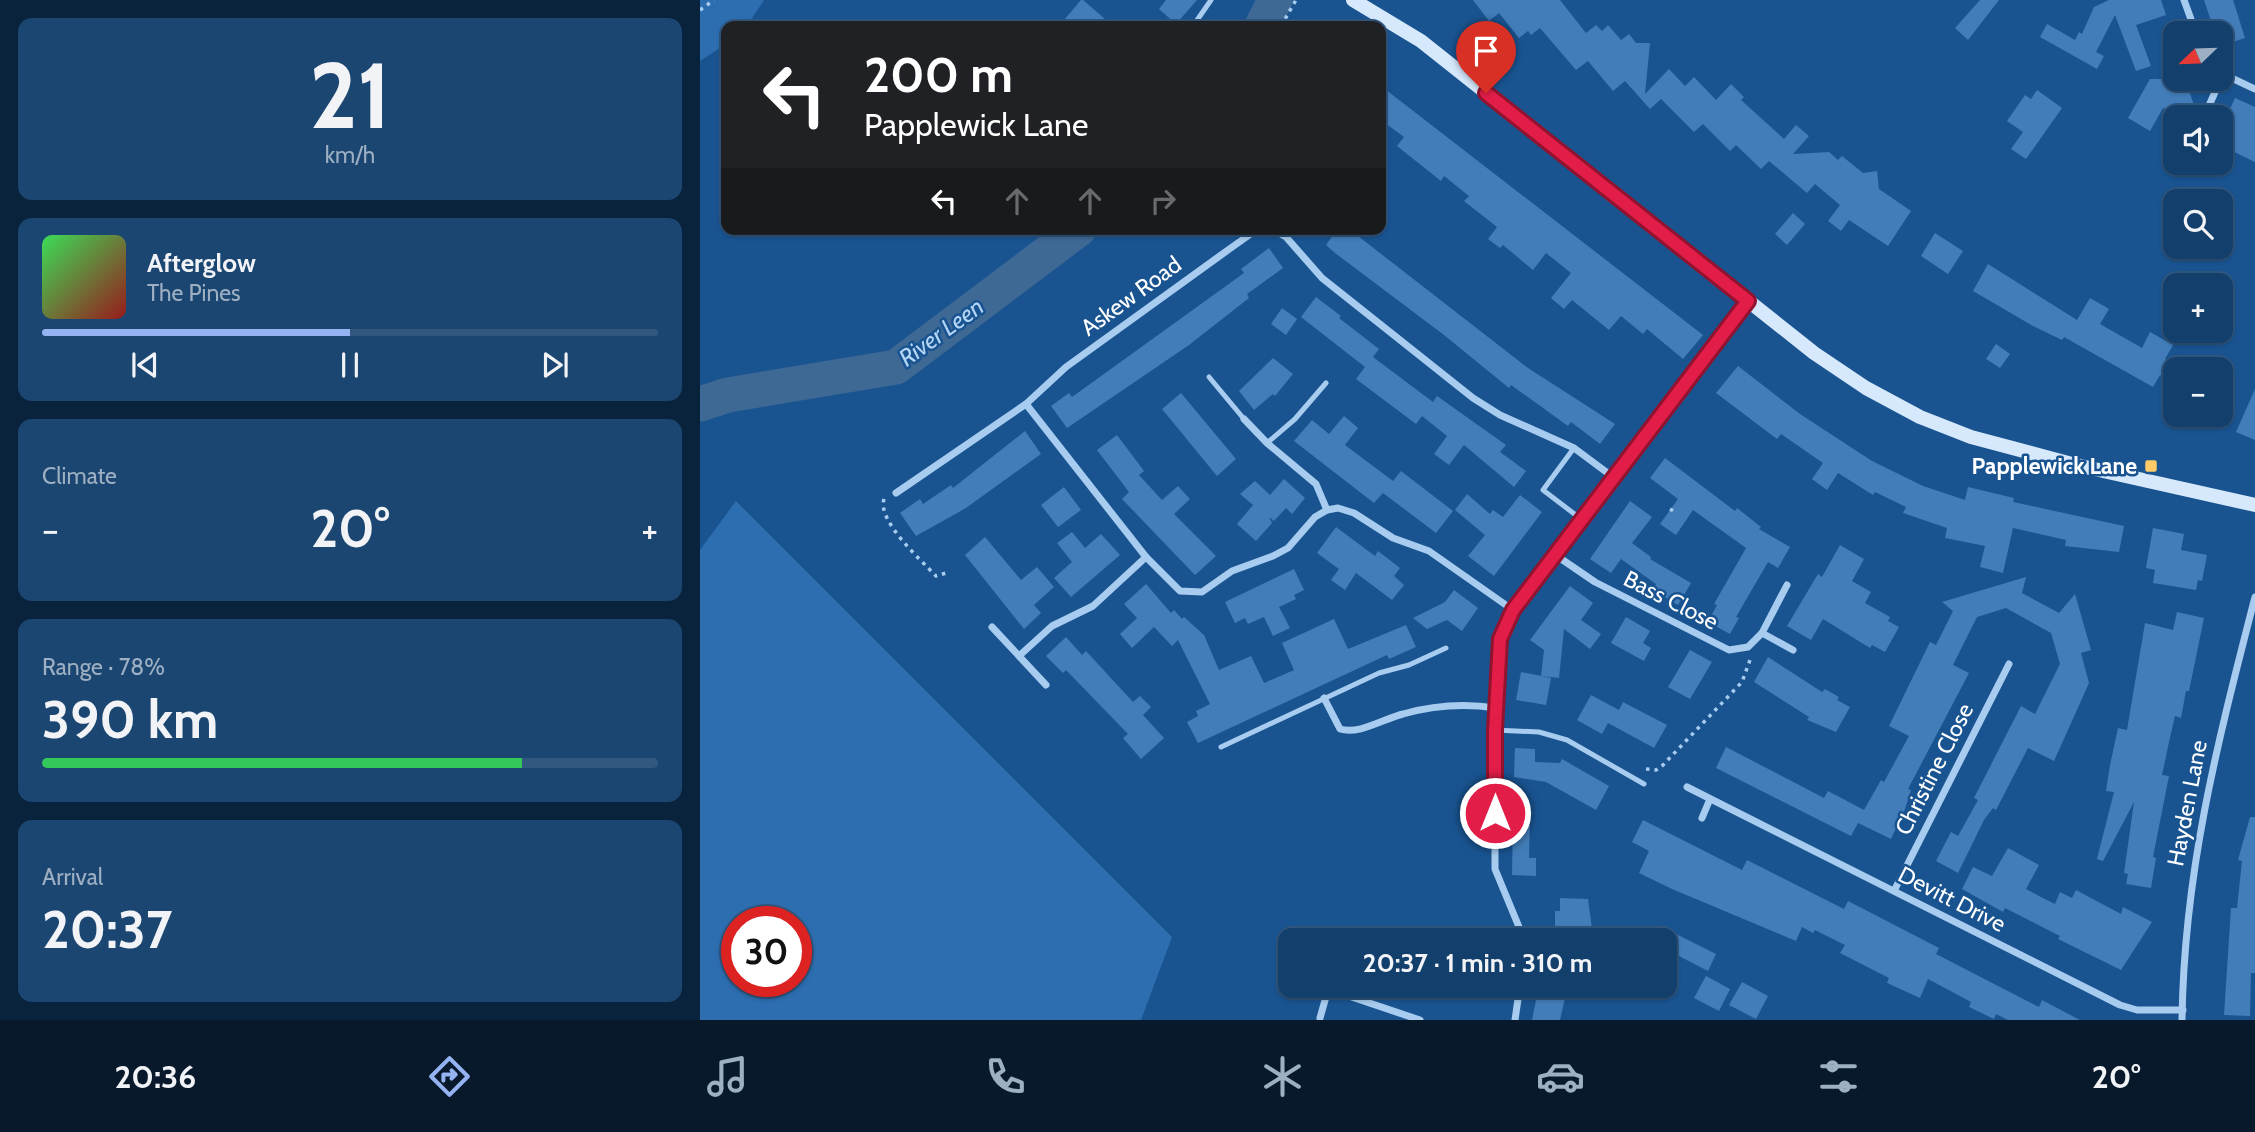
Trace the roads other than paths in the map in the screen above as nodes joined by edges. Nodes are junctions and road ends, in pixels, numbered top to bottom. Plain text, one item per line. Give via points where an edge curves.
1 (1211, 0) edge
2 (1353, 0) edge
3 (2184, 0) edge
4 (1196, 21) edge
5 (2192, 21) edge
6 (2233, 79) edge
7 (2255, 89) edge
8 (1249, 235) edge
9 (1282, 235) edge
10 (1748, 301) junction
11 (1209, 377) dead end
12 (1326, 383) dead end
13 (1026, 404) junction
14 (1244, 419) joint
15 (1267, 443) junction
16 (1574, 448) junction
17 (1613, 477) junction
18 (896, 494) road end
19 (2255, 505) edge
20 (1327, 510) junction
21 (1581, 519) junction
22 (1554, 554) junction
23 (1146, 557) junction
24 (1787, 585) dead end
25 (2255, 597) edge
26 (1513, 610) junction
27 (992, 627) dead end
28 (1762, 633) junction
29 (1446, 648) dead end
30 (1793, 650) dead end
31 (1019, 656) junction
32 (2009, 664) dead end
33 (1046, 685) dead end
34 (1324, 698) junction
35 (1496, 708) junction
36 (1495, 730) junction
37 (1221, 747) dead end
38 (1644, 784) dead end
39 (1687, 787) dead end
40 (1710, 799) junction
41 (1702, 818) dead end
42 (1894, 891) junction
43 (1519, 928) edge
44 (1326, 998) edge
45 (1359, 998) edge
46 (1518, 998) edge
47 (2183, 1010) junction
48 (1320, 1018) dead end
49 (1420, 1020) edge
50 (1515, 1020) edge
51 (2182, 1020) edge

1 - 4 lane
2 - 10 street via 1421,41
3 - 5 street
6 - 7 street
8 - 13 street, Askew Road via 1066,367
9 - 16 street via 1322,278 1473,398
10 - 17 street
10 - 19 street via 1866,388 1920,417 1971,437 2072,464
11 - 14 lane
12 - 15 lane
13 - 18 street, Askew Road
13 - 23 street
14 - 15 street
15 - 20 street via 1316,484
16 - 17 street
16 - 21 lane via 1543,489
17 - 21 street
20 - 23 street via 1288,548 1232,571 1202,592 1180,591
20 - 26 street via 1354,513 1393,538 1429,551
21 - 22 street
22 - 26 street
22 - 28 street, Bass Close via 1595,582 1729,650 1748,648
23 - 31 street via 1093,606 1052,626
24 - 28 street
25 - 47 street, Hayden Lane via 2201,818 2192,872
26 - 35 street via 1500,639
27 - 31 street
28 - 30 street
29 - 34 lane
31 - 33 street
32 - 42 street, Christine Close
34 - 35 street via 1340,729 1349,732 1441,706
34 - 37 lane
35 - 36 street
36 - 38 lane via 1539,732 1567,740
36 - 43 street via 1495,869
39 - 40 street, Devitt Drive
40 - 41 street
40 - 42 street, Devitt Drive
42 - 47 street, Devitt Drive via 2120,1005 2137,1010
44 - 48 street
45 - 49 street
46 - 50 street
47 - 51 street, Hayden Lane

